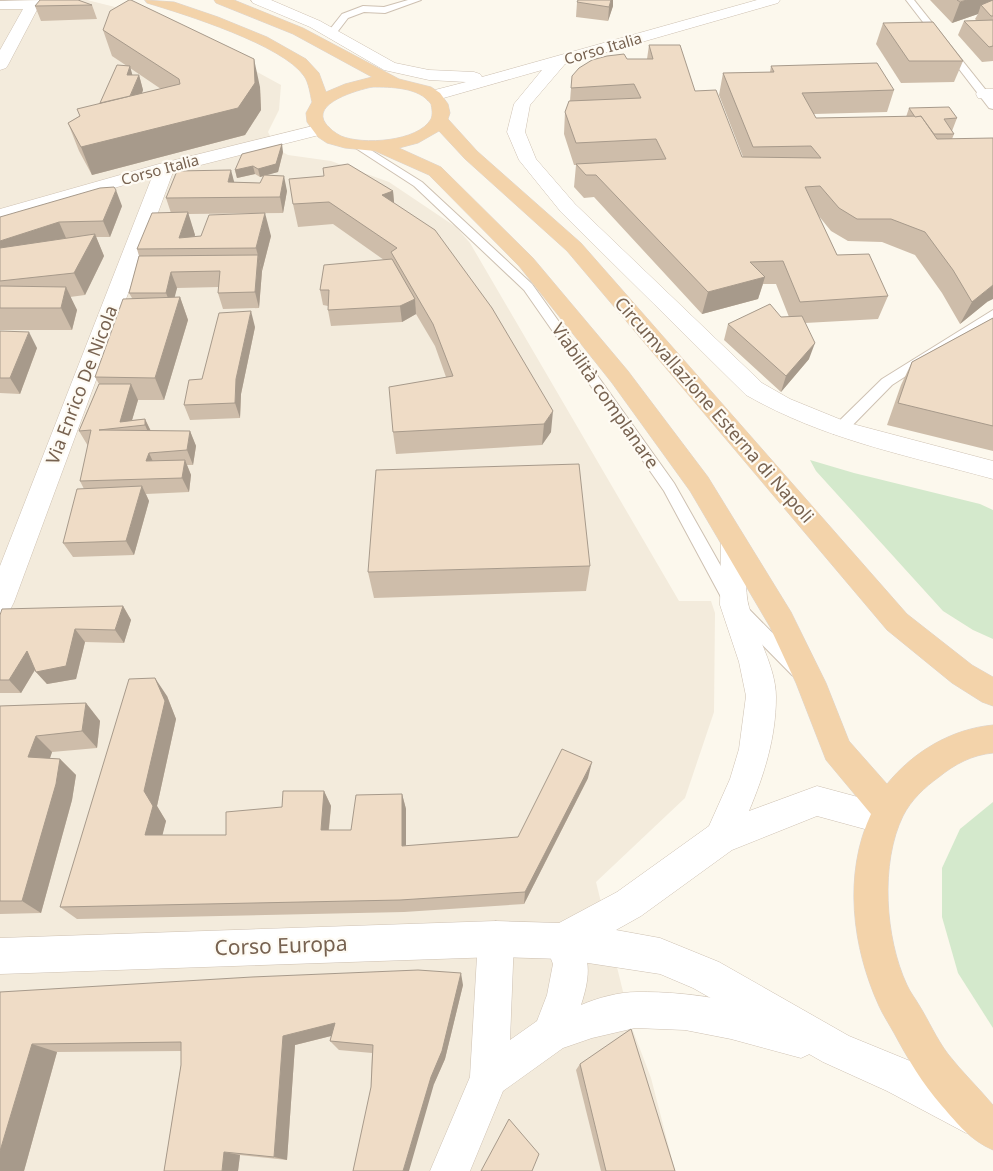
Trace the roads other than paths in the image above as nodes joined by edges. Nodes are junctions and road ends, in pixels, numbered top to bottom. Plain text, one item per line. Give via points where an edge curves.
1 (152, 0) edge
2 (221, 0) edge
3 (258, 0) edge
4 (417, 0) edge
5 (773, 0) edge
6 (910, 0) edge
7 (35, 2) edge
8 (353, 2) dead end
9 (0, 5) edge
10 (363, 9) junction
11 (332, 33) junction
12 (558, 62) junction
13 (0, 65) edge
14 (498, 78) junction
15 (393, 82) junction
16 (433, 96) junction
17 (990, 98) edge
18 (321, 102) junction
19 (439, 120) junction
20 (320, 129) junction
21 (368, 146) junction
22 (164, 168) junction
23 (0, 215) edge
24 (993, 314) edge
25 (839, 430) junction
26 (993, 470) edge
27 (734, 542) junction
28 (0, 602) edge
29 (734, 605) junction
30 (811, 683) junction
31 (993, 693) edge
32 (993, 738) edge
33 (886, 813) junction
34 (721, 838) junction
35 (496, 939) junction
36 (562, 941) junction
37 (0, 956) edge
38 (551, 1034) junction
39 (836, 1049) junction
40 (489, 1078) junction
41 (988, 1126) edge
42 (450, 1171) edge

1 - 18 highway via 199,14 255,37 298,60 312,74
2 - 15 highway via 298,31
3 - 11 street
4 - 10 lane via 385,10
5 - 12 street, Corso Italia
6 - 17 lane
7 - 9 street
7 - 13 street
8 - 10 lane
10 - 11 lane via 345,16
11 - 14 street via 390,67 429,75
12 - 14 street, Corso Italia
12 - 25 street via 522,104 516,132 528,160 575,214 754,389 782,406
14 - 16 street, Corso Italia
15 - 16 highway via 412,86
15 - 18 highway via 351,86 334,92
16 - 19 highway via 442,110
18 - 20 highway via 315,113
19 - 21 highway via 431,130 417,138
19 - 31 highway, Circumvallazione Esterna di Napoli via 472,155 574,248 897,622 962,674
20 - 21 highway via 339,141
20 - 22 street, Corso Italia
21 - 27 highway via 435,171 526,262 620,377 700,484
21 - 29 lane, Viabilità complanare via 418,184 528,287 669,487
22 - 23 street, Corso Italia
22 - 28 street, Via Enrico De Nicola
24 - 25 lane via 887,382
25 - 26 street
27 - 29 street
27 - 30 highway via 781,620
29 - 30 lane, Viabilità complanare
29 - 34 street via 754,662 761,696 755,749
30 - 33 highway via 837,750
32 - 33 highway via 954,749 928,764 906,784
33 - 34 street via 817,800
33 - 41 highway via 870,868 872,927 892,992 929,1059
34 - 36 street via 629,904
35 - 36 street, Corso Europa
35 - 37 street, Corso Europa
35 - 40 street
36 - 38 street via 571,965
36 - 39 street, Corso Europa via 660,956 706,975
38 - 39 street via 592,1019 636,1010 686,1012 732,1020
38 - 40 street
39 - 41 street via 901,1077
40 - 42 street

